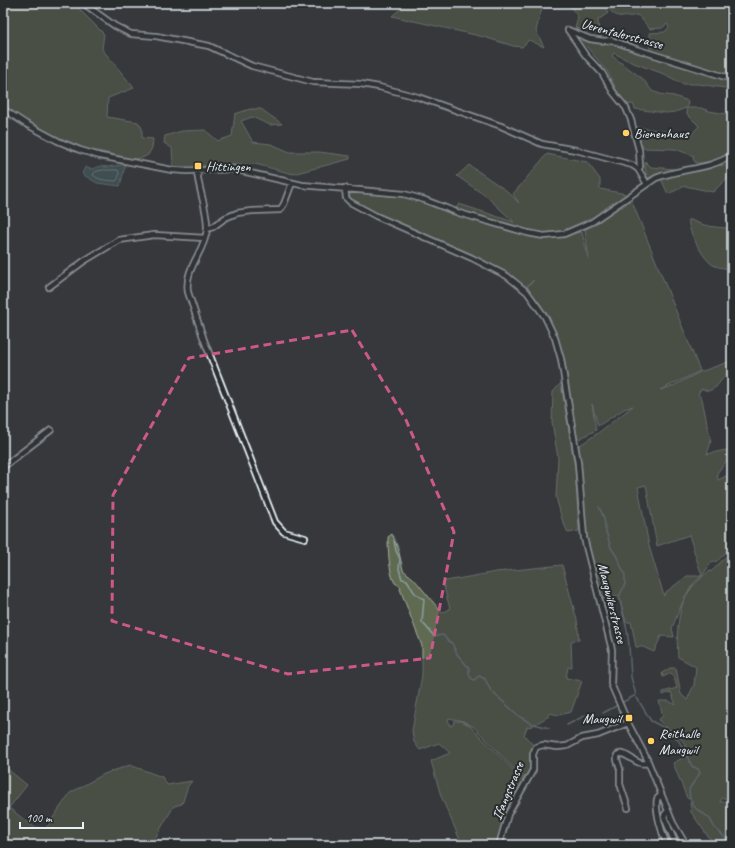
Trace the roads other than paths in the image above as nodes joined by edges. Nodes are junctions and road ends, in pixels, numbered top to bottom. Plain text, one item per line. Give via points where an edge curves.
1 (83, 3) edge
2 (732, 79) edge
3 (3, 110) edge
4 (732, 155) edge
5 (638, 169) junction
6 (197, 170) junction
7 (292, 183) junction
8 (647, 184) junction
9 (345, 188) junction
10 (207, 229) junction
11 (205, 238) junction
12 (49, 287) dead end
13 (51, 430) dead end
14 (3, 467) edge
15 (304, 538) dead end
16 (628, 723) junction
17 (648, 764) junction
18 (661, 795) junction
19 (628, 808) dead end
20 (667, 812) junction
21 (499, 845) edge
22 (667, 845) edge
23 (676, 845) edge
24 (686, 845) edge

1 - 5 street via 131,34 209,46 252,66 313,82 361,84 418,97 501,126 542,144 576,150 629,164
2 - 5 street, Uerentalerstrasse via 612,40 590,39 568,30 628,111 640,154
3 - 6 street via 58,141 87,153 167,169
4 - 8 street via 716,164 668,174
5 - 8 street
6 - 7 street via 232,169
6 - 10 street
7 - 9 street
7 - 10 street via 280,210 237,213
8 - 9 street via 599,219 564,234 552,236 528,233 459,213 411,195
9 - 16 street, Maugwilerstrasse via 346,198 350,202 493,268 512,280 527,292 545,317 558,348 564,378 580,481 584,538 612,646 612,684
10 - 11 street
11 - 12 street via 154,235 119,240 84,261
11 - 15 street via 188,274 188,292 204,340 275,522 284,532
13 - 14 street
16 - 17 street, Maugwilerstrasse
16 - 21 street, Ifangstrasse via 598,735 582,738 567,746 540,745 534,749 533,770 508,814
17 - 18 street, Maugwilerstrasse
17 - 19 street via 639,764 623,753 617,755 620,784
18 - 20 street, Maugwilerstrasse
18 - 22 street via 657,799 657,810
20 - 23 street via 664,817
20 - 24 street, Maugwilerstrasse

